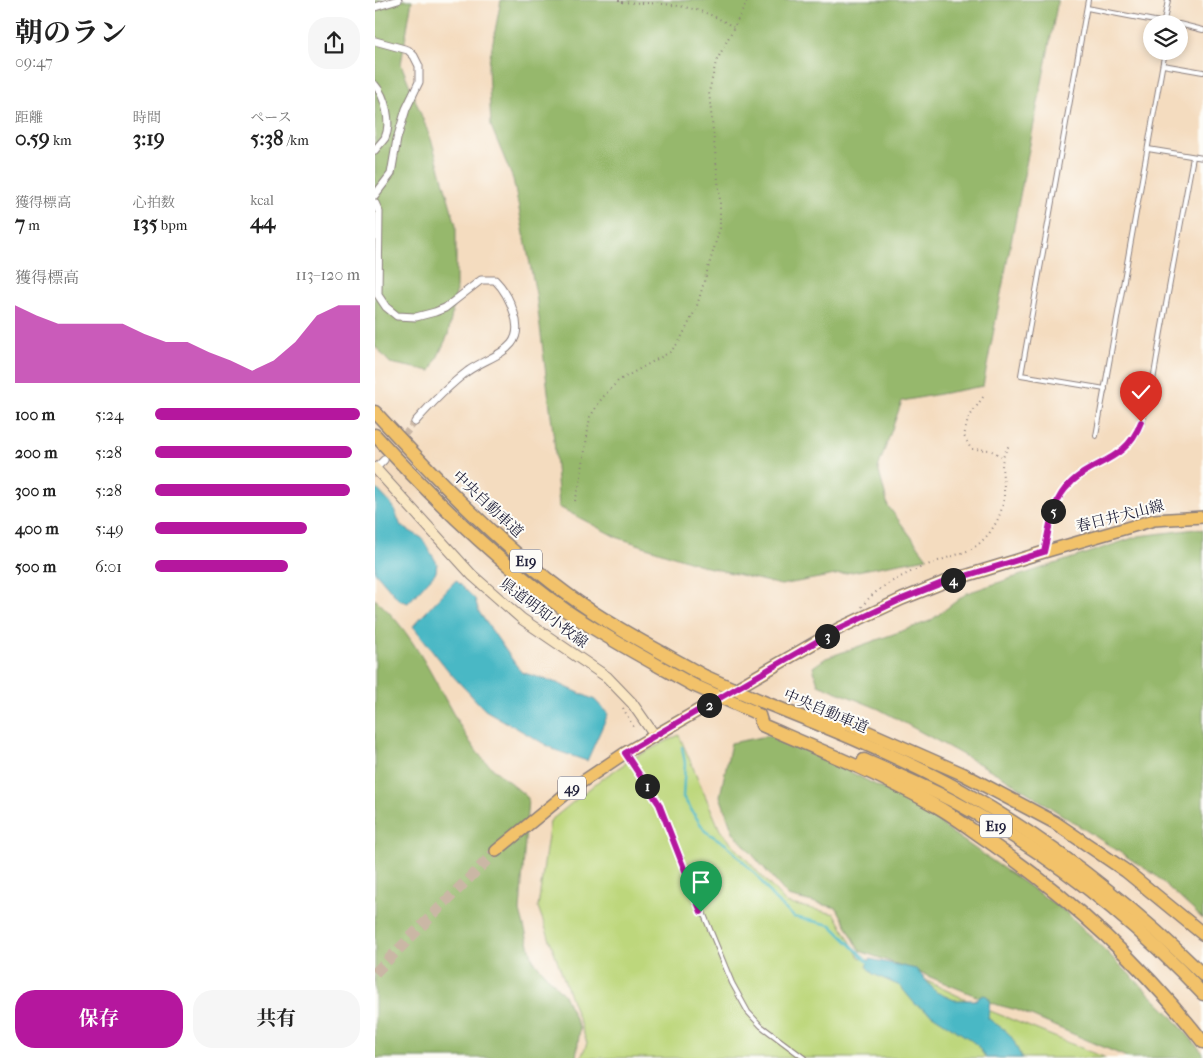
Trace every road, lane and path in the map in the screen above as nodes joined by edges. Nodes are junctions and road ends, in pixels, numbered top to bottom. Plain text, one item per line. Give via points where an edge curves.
1 (398, 0) edge
2 (619, 0) edge
3 (748, 0) edge
4 (1088, 0) edge
5 (1168, 0) edge
6 (375, 7) edge
7 (1087, 8) junction
8 (1165, 15) edge
9 (1143, 17) edge
10 (733, 26) junction
11 (1188, 26) edge
12 (1203, 30) edge
13 (375, 41) edge
14 (1164, 60) edge
15 (1163, 65) junction
16 (1203, 72) edge
17 (375, 85) edge
18 (375, 150) edge
19 (1148, 150) junction
20 (1193, 157) junction
21 (1203, 158) edge
22 (375, 195) edge
23 (375, 203) edge
24 (1105, 389) junction
25 (983, 397) dead end
26 (375, 412) edge
27 (415, 422) tunnel mouth
28 (375, 435) edge
29 (1096, 436) dead end
30 (1010, 444) dead end
31 (1001, 456) junction
32 (383, 460) tunnel mouth
33 (375, 468) edge
34 (575, 500) dead end
35 (1203, 516) edge
36 (1044, 552) junction
37 (866, 616) junction
38 (788, 712) junction
39 (756, 714) junction
40 (655, 736) junction
41 (625, 753) junction
42 (496, 851) tunnel mouth
43 (1203, 934) edge
44 (1203, 975) edge
45 (1203, 994) edge
46 (1203, 1042) edge
47 (804, 1058) edge

1 - 6 street
2 - 10 path via 681,6 714,14
3 - 10 path
4 - 7 lane
5 - 8 lane
7 - 9 lane
7 - 24 lane via 1021,375
10 - 34 path via 716,62 709,92 720,228 696,309 679,342 670,352 618,381 594,408
11 - 12 lane
13 - 22 street via 408,50 419,66 419,82 406,109 391,174
14 - 15 lane
15 - 16 lane
15 - 19 lane
17 - 18 street via 382,95 387,115 386,136
19 - 20 lane
19 - 24 lane
20 - 21 lane
20 - 36 lane via 1154,373 1137,432 1110,460 1076,477 1063,491 1054,510
23 - 27 street via 379,212 378,295 386,307 397,316 416,317 445,308 481,280 495,280 503,288 518,323 516,339 509,348 468,371
24 - 29 lane
25 - 31 path via 968,419 964,436 971,449 990,450
26 - 38 highway, 中央自動車道 / E19, bridge via 488,528 548,579 625,632 704,676
28 - 39 highway, 中央自動車道 / E19, bridge via 439,502 523,578 566,610 693,685
30 - 31 path
31 - 37 path via 1004,496 998,522 981,543 923,566 866,599 862,607
32 - 33 street
33 - 40 main road, 県道明知小牧線 via 472,575 522,619 607,677 632,703
35 - 36 main road, 春日井犬山線 / 49 via 1154,520
36 - 37 main road, 春日井犬山線 / 49 via 942,583
37 - 40 main road, 春日井犬山線 / 49
38 - 43 highway via 847,723 963,774 1054,822 1126,871
38 - 44 highway, 中央自動車道 / E19 via 921,771 1004,816 1097,880 1159,932
39 - 45 highway, 中央自動車道 / E19 via 950,799 1008,833 1093,893
39 - 46 highway via 762,725 865,769 936,806 1052,888 1120,948
40 - 41 main road, 春日井犬山線 / 49
41 - 42 main road, 春日井犬山線 / 49 via 573,788
41 - 47 lane via 659,804 732,983 748,1012 761,1026

